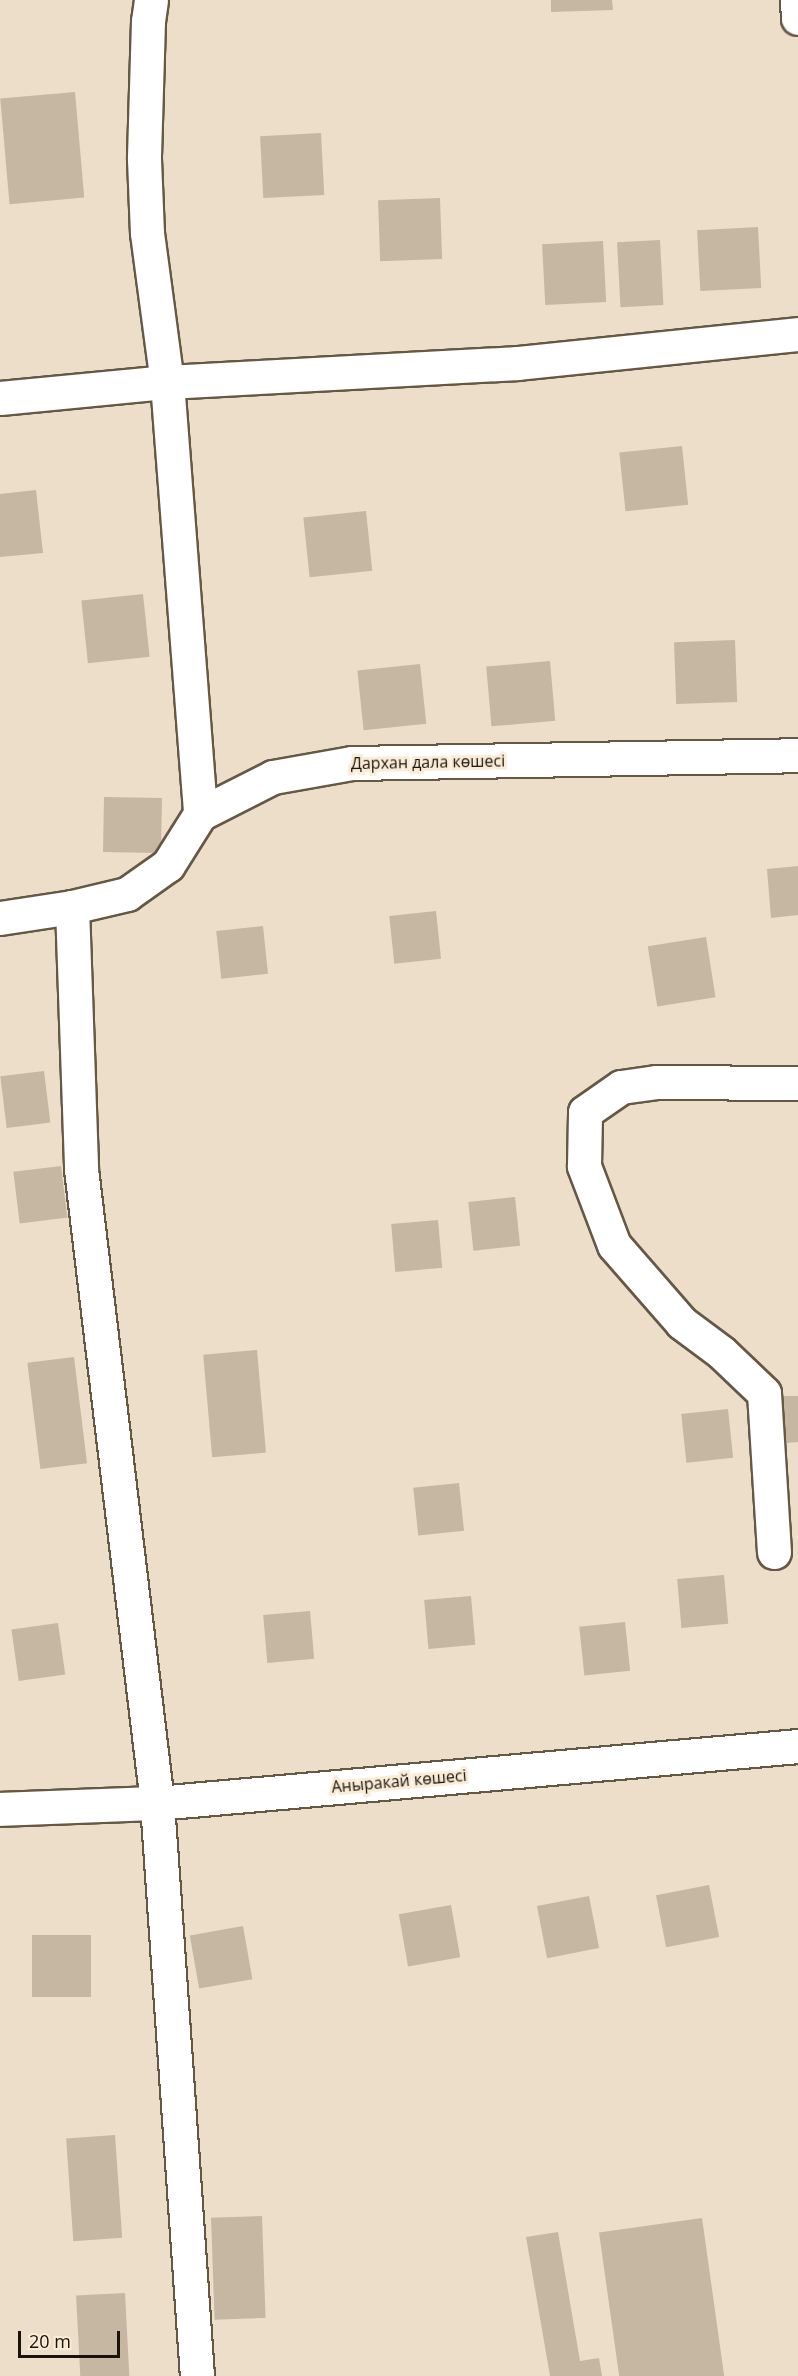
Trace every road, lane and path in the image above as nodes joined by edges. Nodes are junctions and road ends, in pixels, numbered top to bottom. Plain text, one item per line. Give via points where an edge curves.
1 (151, 0) edge
2 (797, 0) edge
3 (798, 18) edge
4 (798, 334) edge
5 (166, 382) junction
6 (0, 398) edge
7 (798, 755) edge
8 (200, 814) junction
9 (72, 908) junction
10 (0, 918) edge
11 (798, 1083) edge
12 (774, 1552) dead end
13 (798, 1746) edge
14 (157, 1803) junction
15 (0, 1809) edge
16 (197, 2376) edge

1 - 5 street via 144,159 147,233
2 - 3 street
4 - 5 street via 518,363
5 - 6 street
5 - 8 street
7 - 8 street, Дархан дала көшесі via 352,763 273,777
8 - 9 street via 168,865 127,894
9 - 10 street
9 - 14 street via 81,1169
11 - 12 street via 656,1082 621,1087 585,1112 584,1166 614,1245 682,1323 721,1352 764,1393
13 - 14 street, Аныракай көшесі
14 - 15 street, Аныракай көшесі
14 - 16 street

